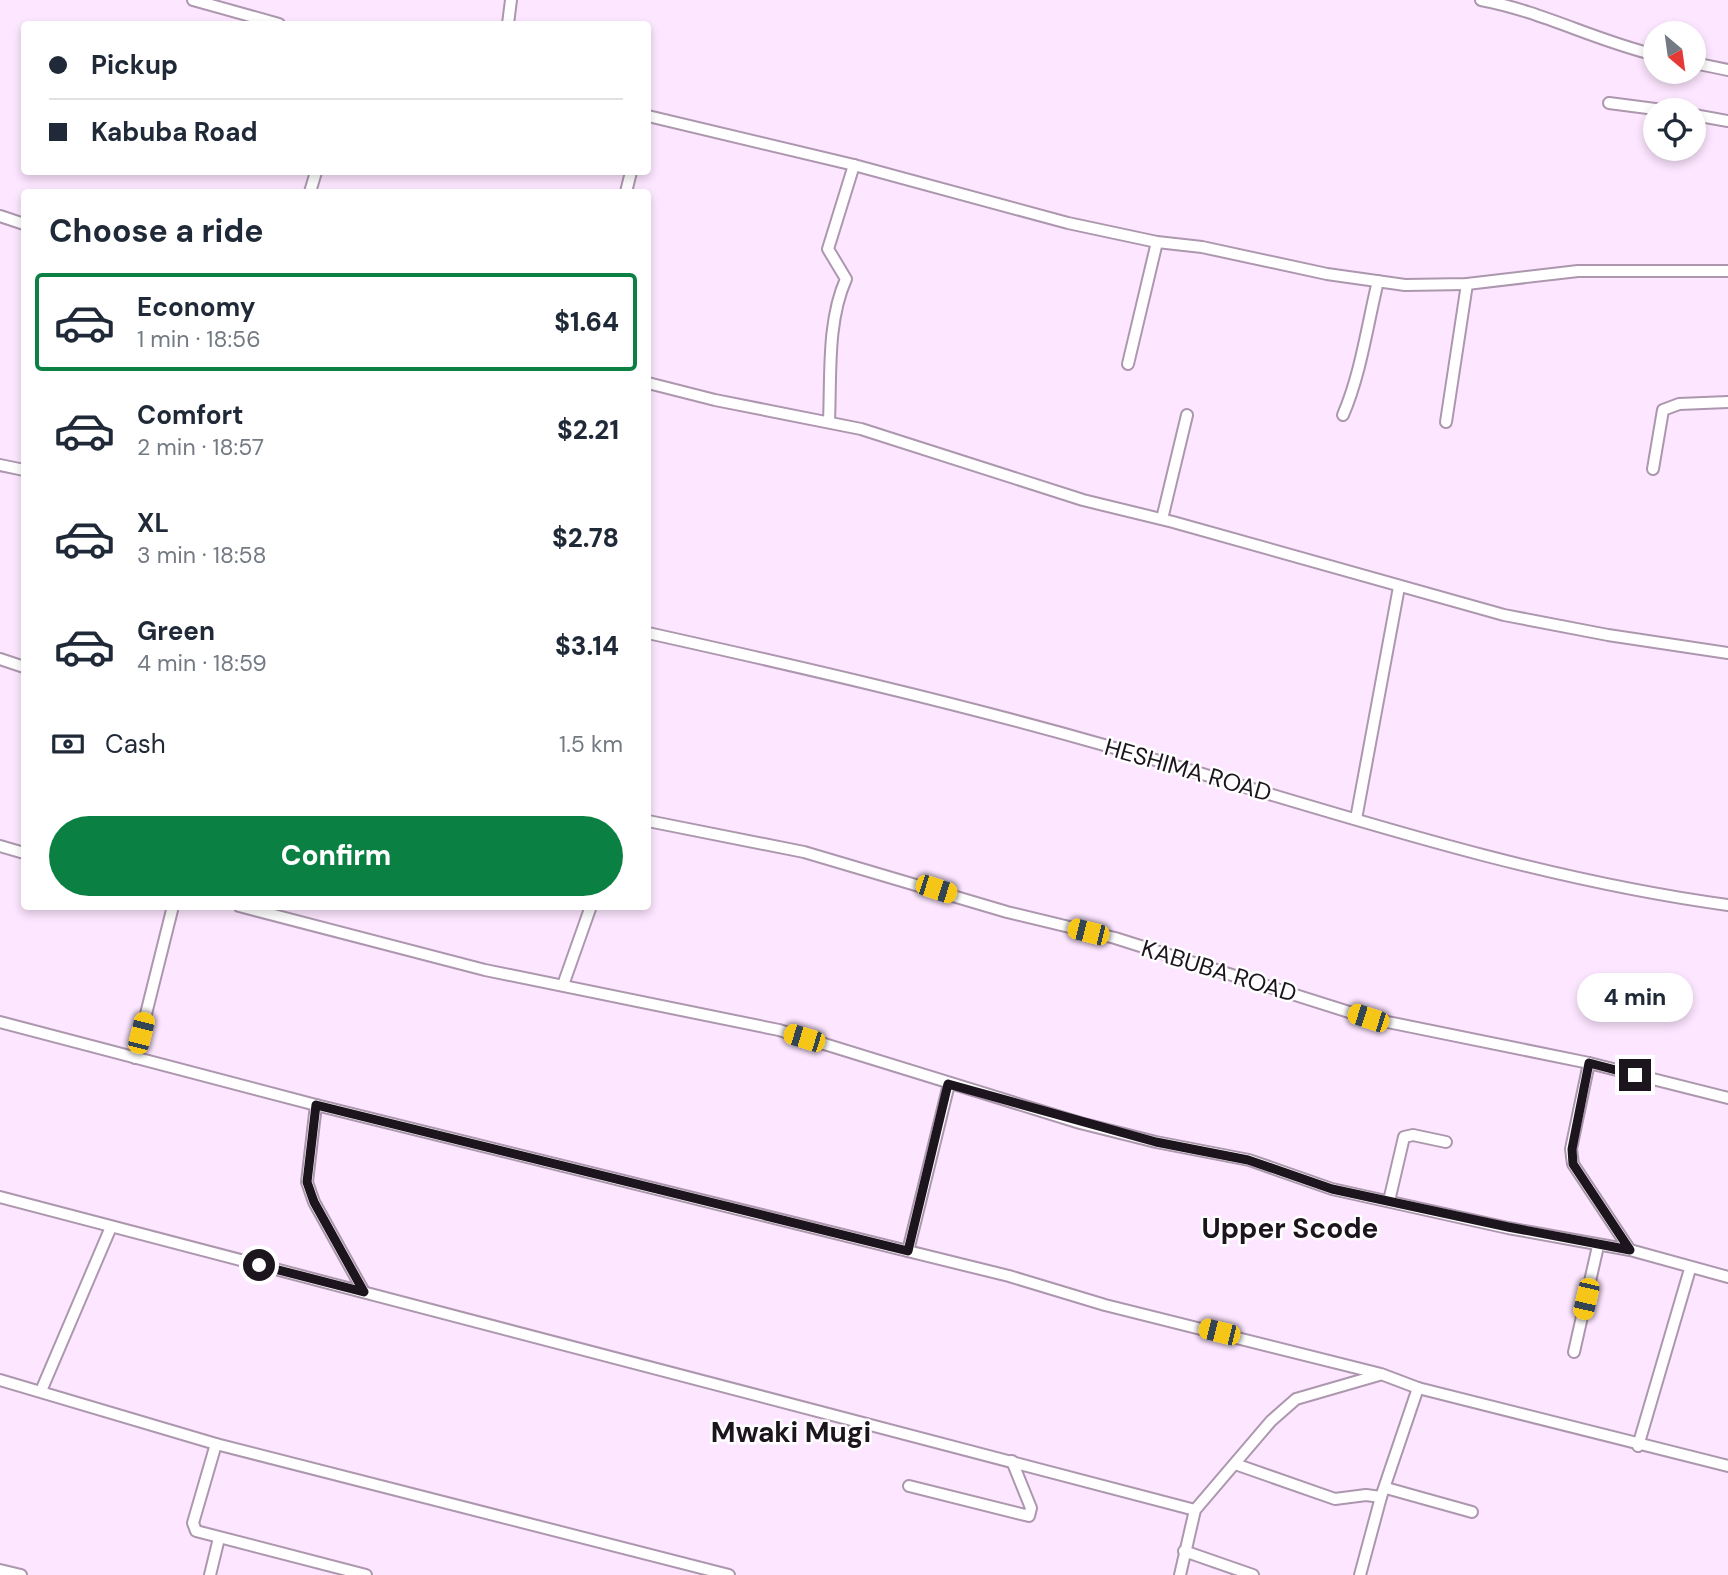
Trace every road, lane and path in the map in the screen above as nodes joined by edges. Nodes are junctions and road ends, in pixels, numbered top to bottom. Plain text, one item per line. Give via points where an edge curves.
1 (193, 0) edge
2 (511, 0) edge
3 (1481, 0) edge
4 (268, 21) edge
5 (508, 21) edge
6 (1643, 52) edge
7 (1706, 65) edge
8 (1728, 70) edge
9 (1609, 103) dead end
10 (1643, 107) edge
11 (651, 117) edge
12 (1706, 117) edge
13 (1728, 121) edge
14 (854, 165) junction
15 (0, 216) edge
16 (21, 223) edge
17 (1157, 242) junction
18 (1728, 271) edge
19 (1378, 281) junction
20 (1466, 284) junction
21 (1128, 364) dead end
22 (651, 384) edge
23 (1728, 402) edge
24 (1187, 415) dead end
25 (1343, 415) dead end
26 (829, 421) junction
27 (1446, 422) dead end
28 (0, 465) edge
29 (21, 469) edge
30 (1653, 469) dead end
31 (1161, 519) junction
32 (1399, 587) junction
33 (651, 634) edge
34 (1728, 653) edge
35 (0, 660) edge
36 (21, 666) edge
37 (1356, 819) junction
38 (651, 822) edge
39 (0, 846) edge
40 (21, 852) edge
41 (1728, 905) edge
42 (172, 910) edge
43 (254, 910) edge
44 (590, 910) edge
45 (563, 985) junction
46 (0, 1022) edge
47 (135, 1058) junction
48 (1589, 1063) junction
49 (948, 1084) junction
50 (1728, 1098) edge
51 (316, 1105) junction
52 (1446, 1142) dead end
53 (0, 1197) edge
54 (1388, 1201) junction
55 (111, 1227) junction
56 (1598, 1245) junction
57 (1630, 1250) junction
58 (908, 1251) junction
59 (1690, 1269) junction
60 (1728, 1277) edge
61 (364, 1292) junction
62 (1574, 1352) dead end
63 (1381, 1374) junction
64 (0, 1380) edge
65 (1418, 1388) junction
66 (41, 1391) junction
67 (216, 1444) junction
68 (1638, 1446) junction
69 (1012, 1461) junction
70 (1235, 1464) junction
71 (1728, 1466) edge
72 (909, 1486) dead end
73 (1383, 1493) junction
74 (1195, 1510) junction
75 (1472, 1512) dead end
76 (219, 1538) junction
77 (1184, 1552) junction
78 (0, 1570) edge
79 (21, 1575) edge
80 (209, 1575) edge
81 (366, 1575) edge
82 (729, 1575) edge
83 (1180, 1575) edge
84 (1253, 1575) edge
85 (1360, 1575) edge

1 - 4 street
2 - 5 street
3 - 6 street via 1515,6
7 - 8 street
9 - 10 street
11 - 14 street
12 - 13 street
14 - 17 street via 1068,223
14 - 26 street via 828,249 846,279 836,316
15 - 16 street
17 - 19 street
17 - 21 street
18 - 20 street via 1578,271
19 - 20 street
19 - 25 street via 1357,382
20 - 27 street
22 - 26 street
23 - 30 street via 1679,404 1663,410
24 - 31 street
26 - 31 street via 1083,500
28 - 29 street
31 - 32 street
32 - 34 street via 1517,617
32 - 37 street
33 - 37 street, HESHIMA ROAD via 888,687
35 - 36 street
37 - 41 street, HESHIMA ROAD via 1587,880
38 - 48 street, KABUBA ROAD via 804,852 1007,912 1115,938 1368,1018
39 - 40 street
42 - 47 street
43 - 45 street via 485,970
44 - 45 street
45 - 49 street via 779,1030
46 - 47 street
47 - 51 street
48 - 50 street, KABUBA ROAD
48 - 57 street via 1573,1164
49 - 54 street via 1080,1123 1248,1160 1332,1189
49 - 58 street
51 - 58 street
51 - 61 street via 307,1182
52 - 54 street via 1404,1137
53 - 55 street
54 - 56 street
55 - 61 street
55 - 66 street
56 - 57 street
56 - 62 street
57 - 59 street
58 - 63 street
59 - 60 street
59 - 68 street
61 - 69 street
63 - 65 street
63 - 70 street via 1296,1399
64 - 66 street
65 - 68 street
65 - 73 street
66 - 67 street
67 - 76 street via 193,1523 196,1531
67 - 82 street
68 - 71 street
69 - 72 street via 1031,1508 1029,1516
69 - 74 street
70 - 73 street via 1335,1499
70 - 74 street
73 - 75 street
73 - 85 street
74 - 77 street
76 - 80 street
76 - 81 street
77 - 83 street
77 - 84 street
78 - 79 street

